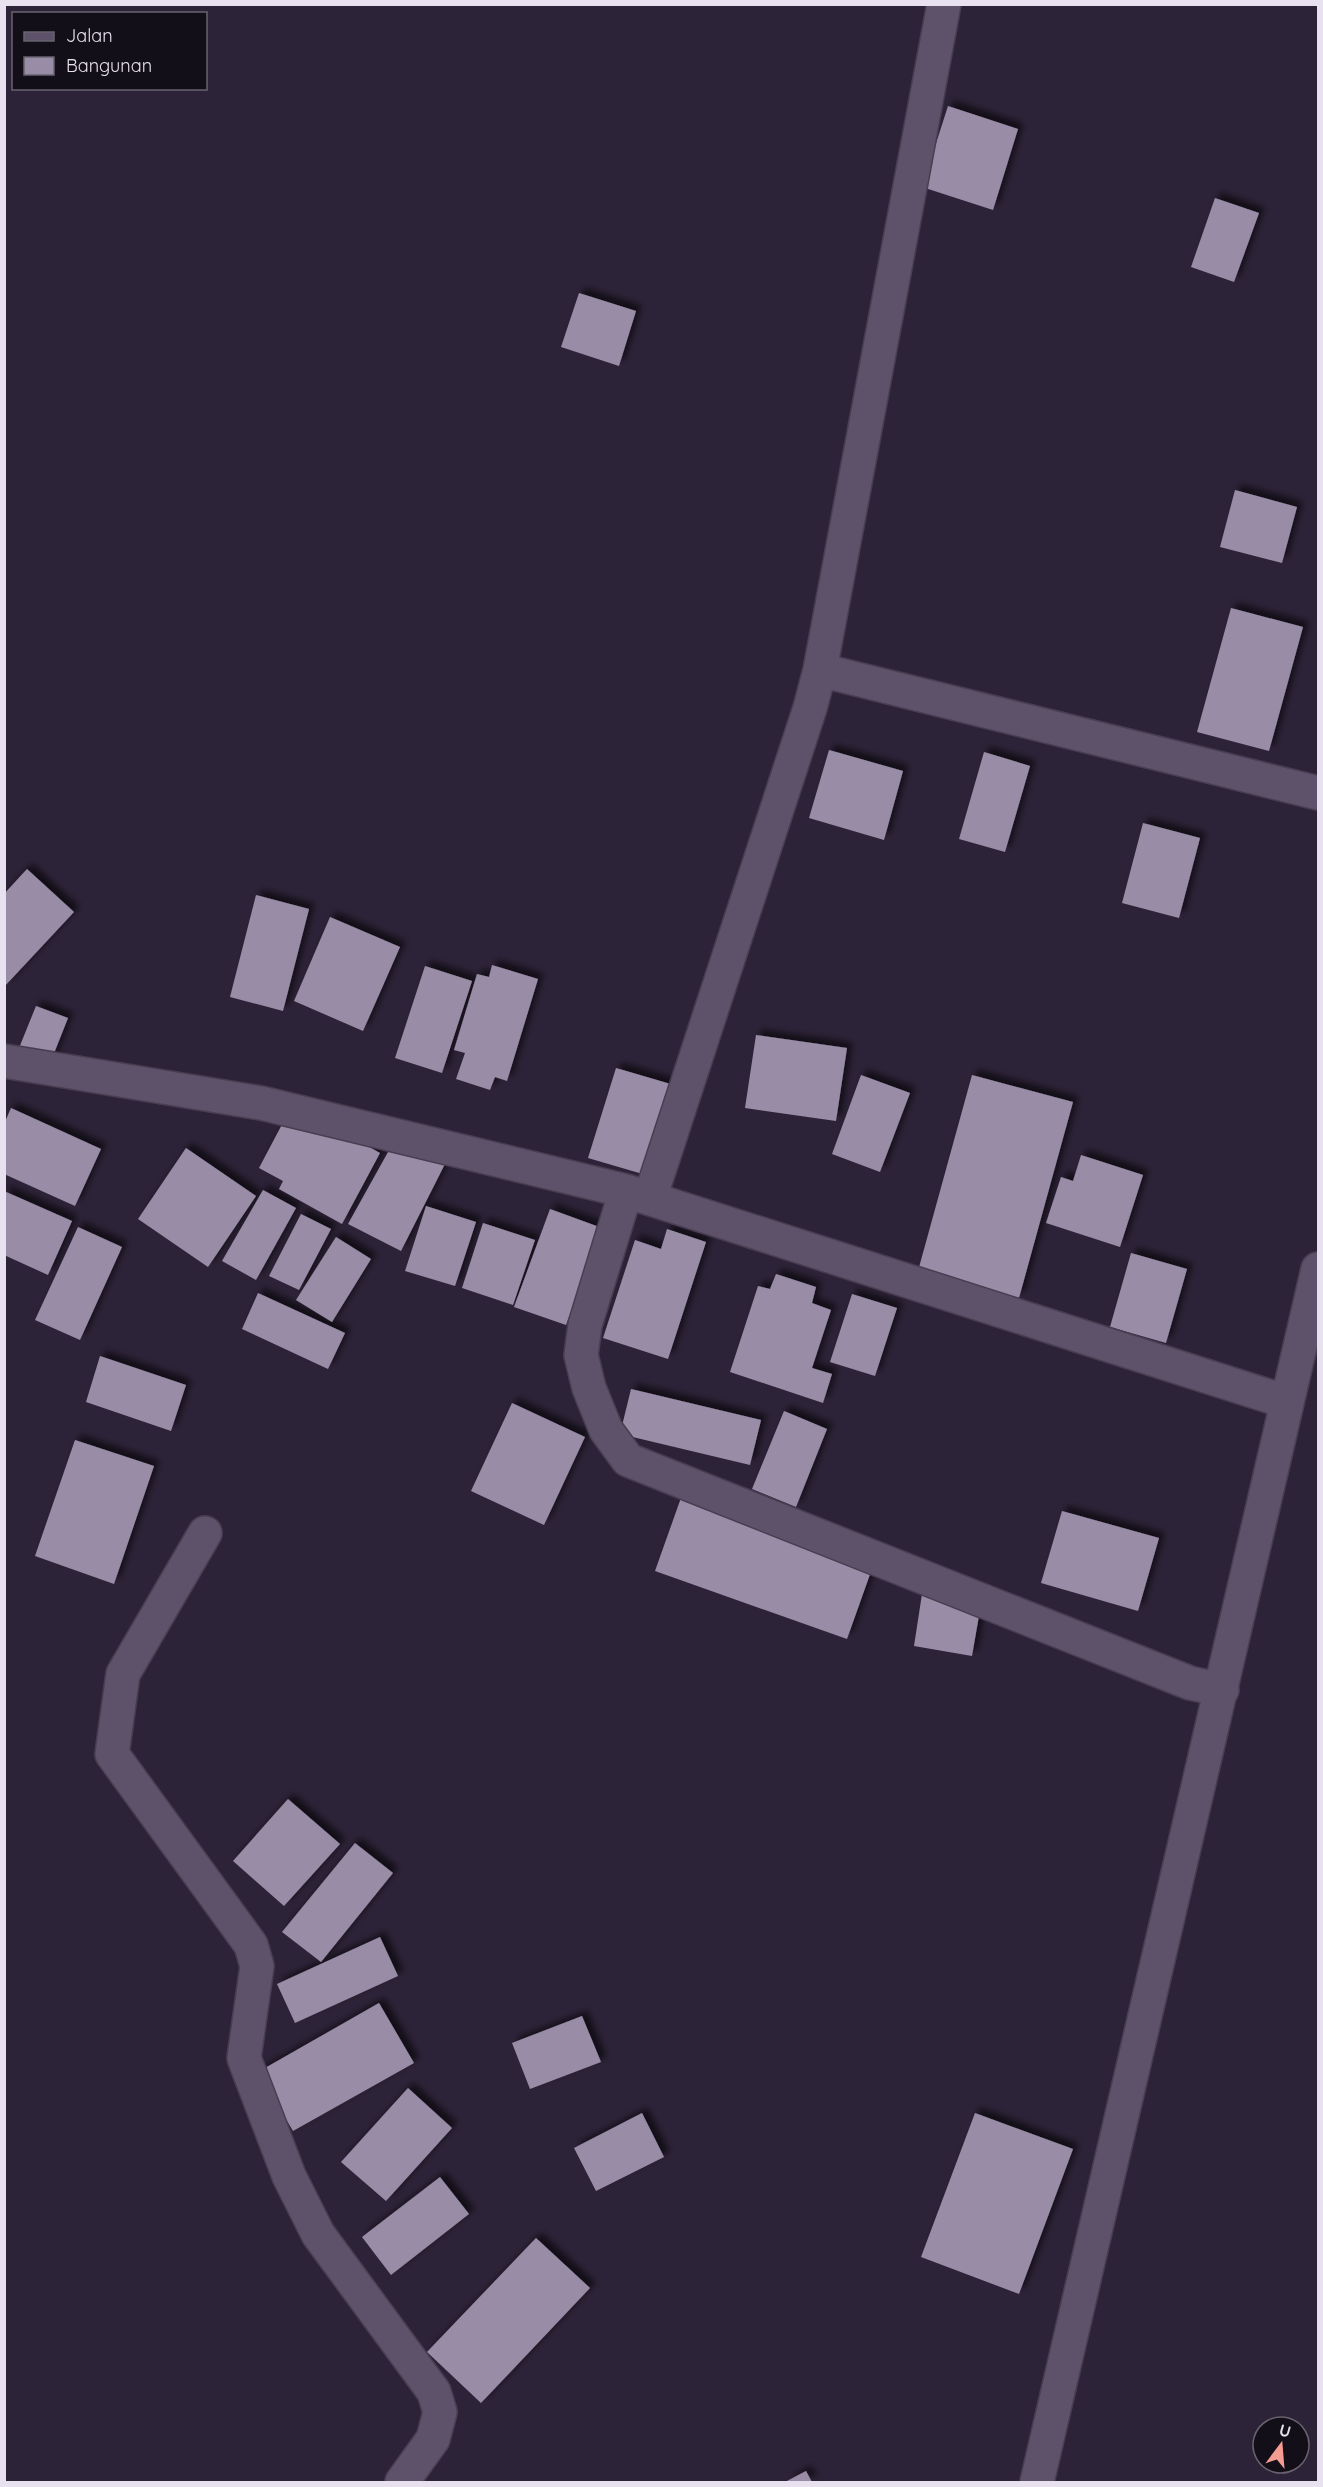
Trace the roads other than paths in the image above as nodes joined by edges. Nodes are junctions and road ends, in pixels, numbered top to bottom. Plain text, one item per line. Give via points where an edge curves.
1 (944, 4) edge
2 (820, 670) junction
3 (1318, 793) edge
4 (4, 1061) edge
5 (638, 1195) junction
6 (1318, 1269) edge
7 (1287, 1402) junction
8 (205, 1533) dead end
9 (1222, 1690) junction
10 (402, 2482) edge
11 (1037, 2482) edge

1 - 2 street
2 - 3 street
2 - 5 street
4 - 5 street via 261,1103
5 - 7 street
5 - 9 street via 585,1325 581,1355 606,1430 628,1460 1190,1683
6 - 7 street
7 - 9 street
8 - 10 street via 123,1674 112,1754 251,1946 257,1966 244,2058 289,2176 318,2234 434,2392 440,2412 433,2439
9 - 11 street

